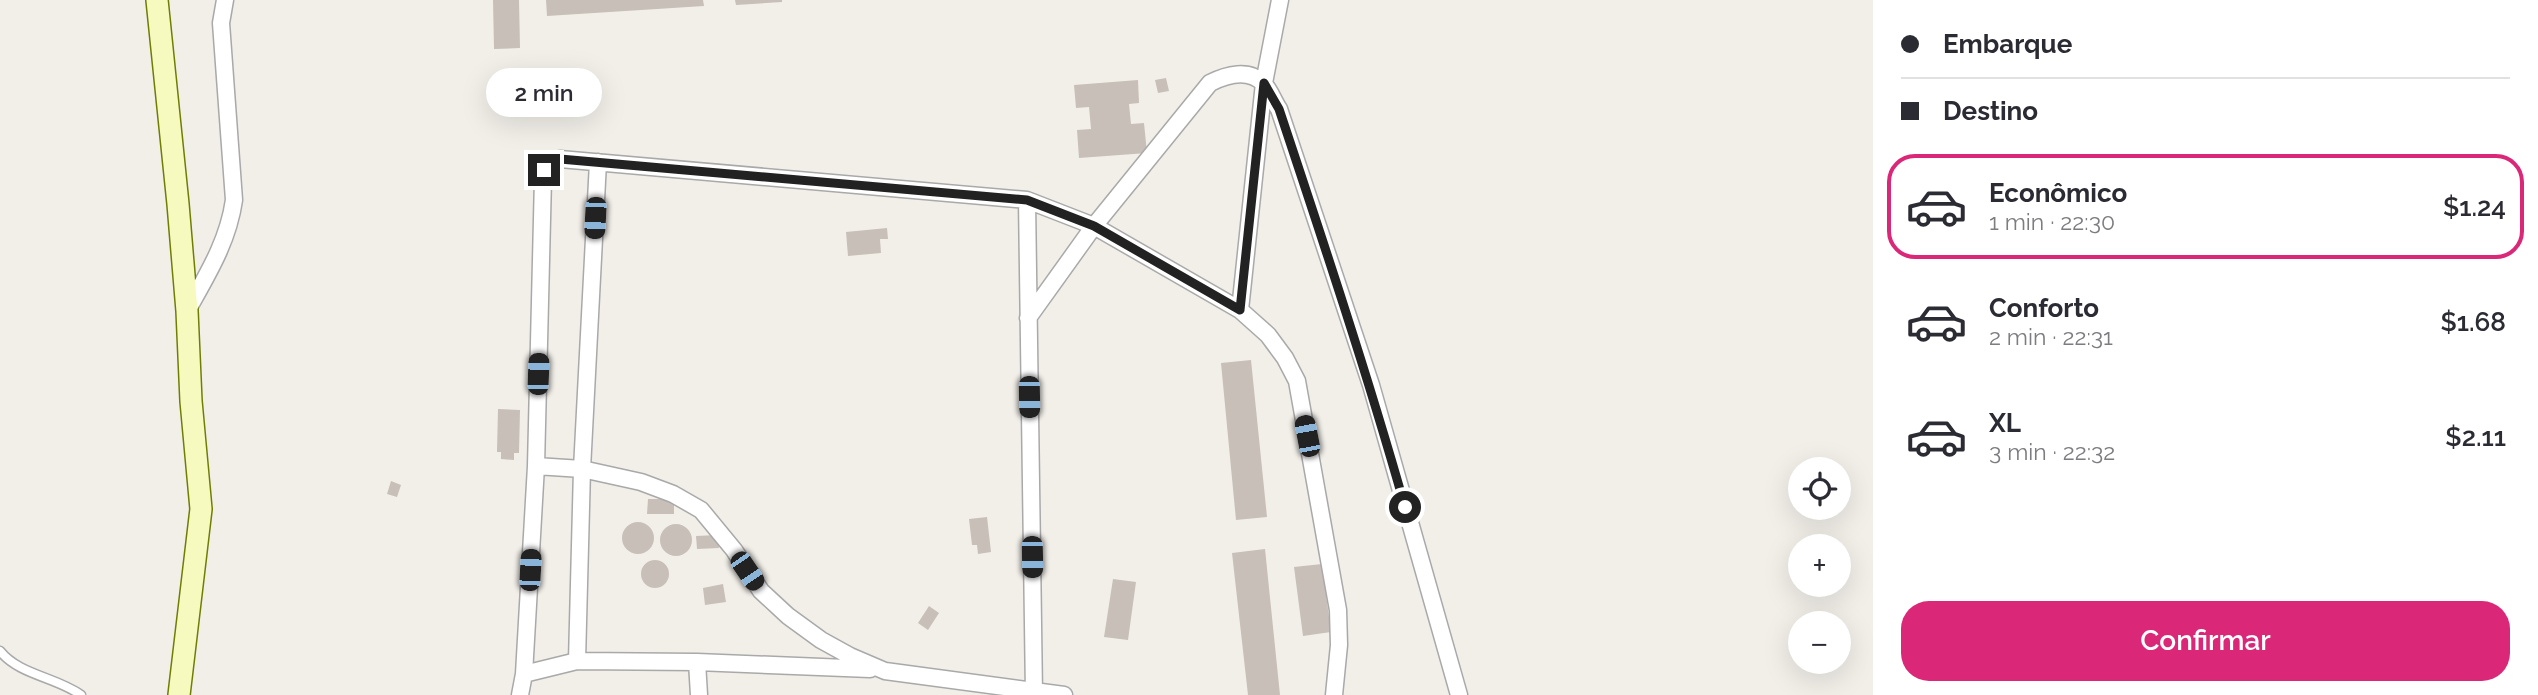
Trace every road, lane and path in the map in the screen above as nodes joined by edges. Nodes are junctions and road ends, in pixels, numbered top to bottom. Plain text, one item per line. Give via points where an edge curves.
1 (157, 0) edge
2 (225, 0) edge
3 (1279, 0) edge
4 (1264, 83) junction
5 (598, 162) junction
6 (1027, 200) junction
7 (1094, 226) junction
8 (1240, 310) junction
9 (187, 311) junction
10 (1028, 317) junction
11 (536, 466) junction
12 (582, 469) junction
13 (0, 651) edge
14 (577, 661) junction
15 (698, 662) junction
16 (885, 671) junction
17 (524, 674) junction
18 (1034, 693) edge
19 (81, 695) edge
20 (179, 695) edge
21 (520, 695) edge
22 (699, 695) edge
23 (1064, 695) edge
24 (1334, 695) edge
25 (1458, 695) edge

1 - 9 main road
2 - 9 street via 221,23 234,200 224,240
3 - 4 street
4 - 7 street via 1237,74 1210,83
4 - 8 street
4 - 25 street via 1279,109 1371,385
5 - 6 street
5 - 11 street via 555,159 548,161 544,170
5 - 12 street
6 - 7 street
6 - 10 street
7 - 8 street
7 - 10 street
8 - 24 street via 1268,335 1297,381 1338,610
9 - 20 main road via 201,509
10 - 18 street
11 - 12 street
11 - 17 street
12 - 14 street
12 - 16 street via 641,482 701,510 761,591 788,616 821,640
13 - 19 lane via 9,662
14 - 15 street
14 - 17 street
15 - 16 street
15 - 22 street
16 - 18 street
17 - 21 street
18 - 23 street

